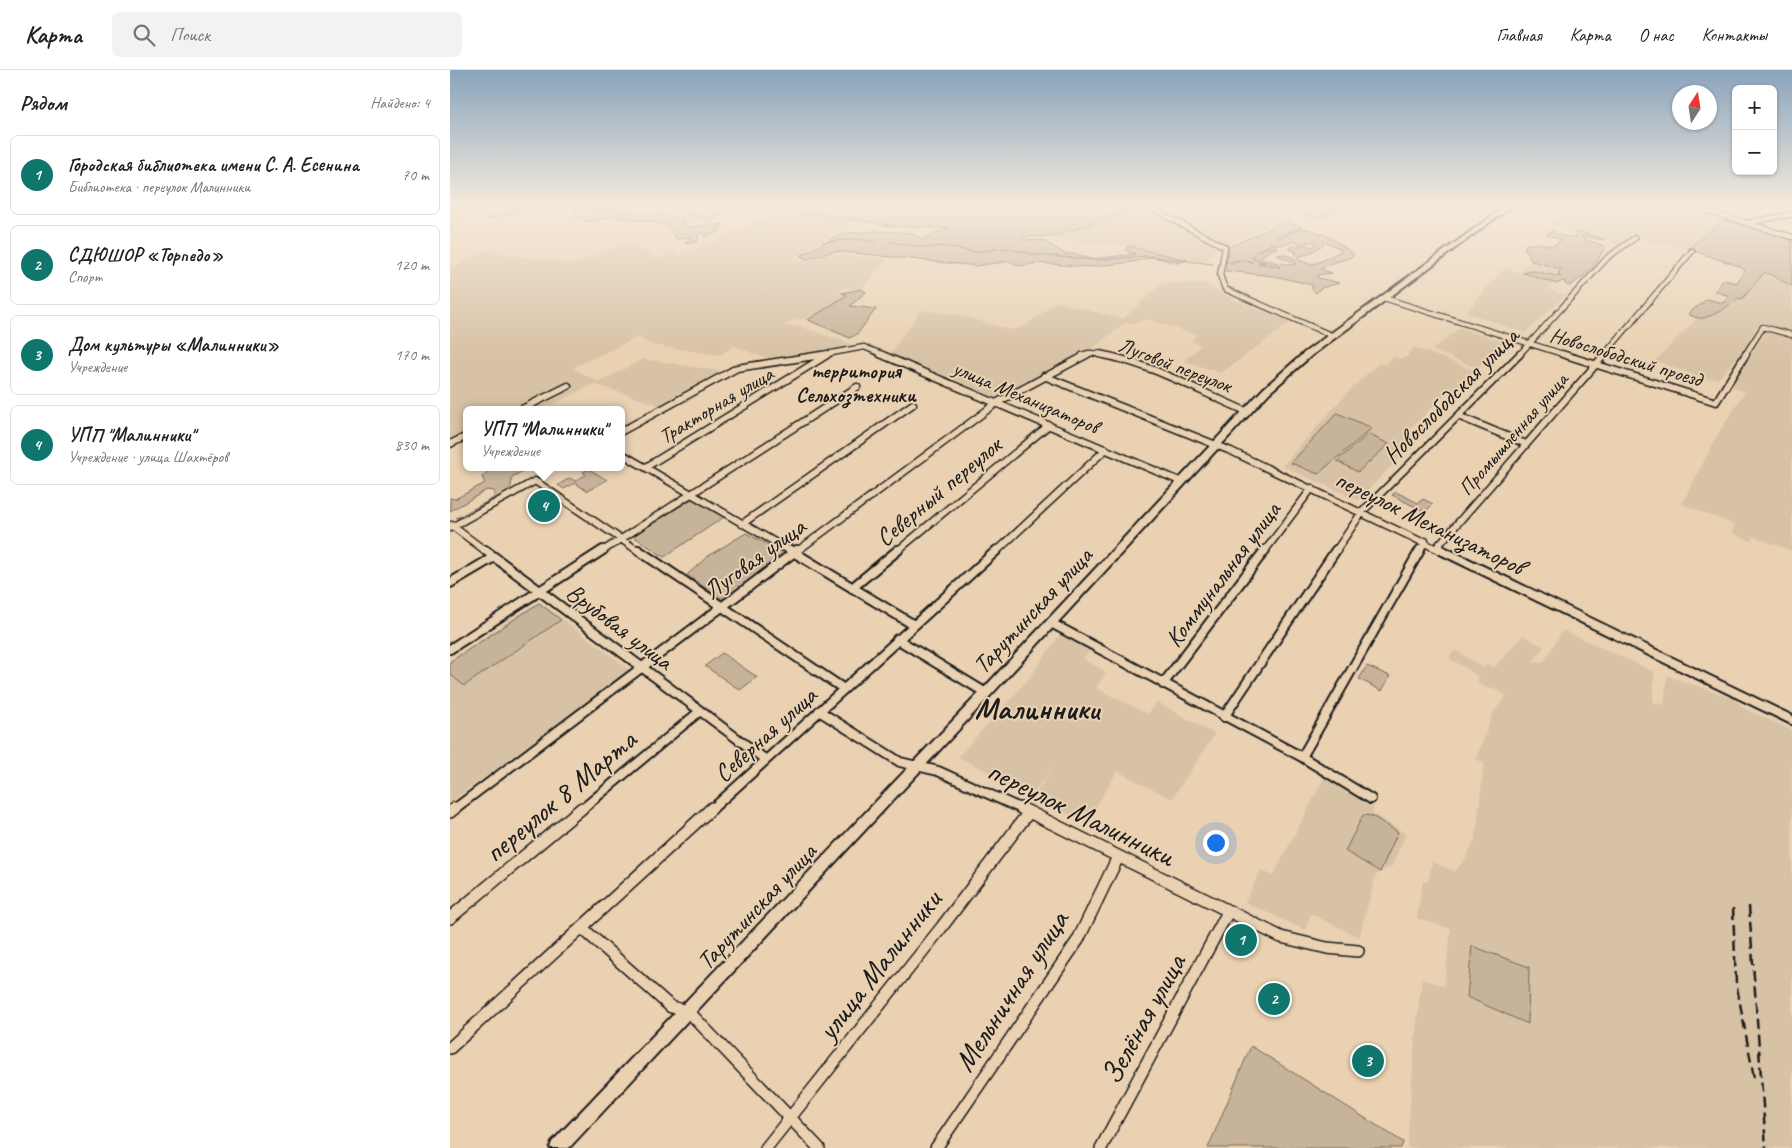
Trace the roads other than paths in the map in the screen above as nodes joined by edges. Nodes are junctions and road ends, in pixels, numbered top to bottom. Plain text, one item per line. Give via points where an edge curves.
1 (1223, 255) edge
2 (1442, 255) edge
3 (1610, 255) edge
4 (1688, 255) edge
5 (1384, 298) junction
6 (1792, 335) edge
7 (1333, 336) junction
8 (1530, 344) junction
9 (1091, 352) joint
10 (829, 354) junction
11 (1596, 365) junction
12 (1044, 376) junction
13 (568, 386) dead end
14 (857, 388) dead end
15 (998, 402) junction
16 (913, 404) dead end
17 (528, 406) edge
18 (1246, 411) junction
19 (1458, 416) junction
20 (1049, 425) junction
21 (625, 429) edge
22 (463, 438) edge
23 (450, 444) edge
24 (1526, 444) junction
25 (1216, 445) junction
26 (1106, 449) junction
27 (625, 456) edge
28 (646, 467) junction
29 (1182, 482) junction
30 (1312, 488) junction
31 (693, 495) junction
32 (1362, 512) junction
33 (742, 524) junction
34 (451, 526) edge
35 (623, 539) junction
36 (1425, 541) junction
37 (1437, 547) junction
38 (794, 554) junction
39 (494, 557) junction
40 (450, 583) edge
41 (852, 588) junction
42 (541, 592) junction
43 (722, 606) junction
44 (1051, 623) junction
45 (914, 625) junction
46 (898, 639) junction
47 (450, 649) edge
48 (642, 667) junction
49 (1163, 684) junction
50 (844, 689) junction
51 (986, 693) junction
52 (700, 711) junction
53 (819, 712) junction
54 (1224, 717) junction
55 (1792, 720) edge
56 (1302, 757) junction
57 (766, 760) junction
58 (918, 765) junction
59 (1371, 799) dead end
60 (450, 812) edge
61 (1029, 812) junction
62 (1118, 857) junction
63 (1228, 912) junction
64 (450, 918) edge
65 (582, 928) junction
66 (1358, 951) dead end
67 (688, 1011) junction
68 (450, 1048) edge
69 (790, 1118) junction
70 (558, 1148) edge
71 (766, 1148) edge
72 (819, 1148) edge
73 (936, 1148) edge
74 (1101, 1148) edge

1 - 7 street via 1219,277 1225,289
2 - 5 main road, Тарутинская улица
3 - 8 street, Новослободская улица
4 - 11 street, Промышленная улица
5 - 7 main road, Тарутинская улица
5 - 8 street, Новослободский проезд
6 - 11 street, Новослободский проезд via 1764,327 1716,402
7 - 18 main road, Тарутинская улица via 1284,373
8 - 11 street, Новослободский проезд
8 - 19 street, Новослободская улица
9 - 12 street, Луговая улица
9 - 18 street, Луговой переулок via 1165,374
10 - 15 street, улица Механизаторов via 864,347
10 - 21 street via 737,368
10 - 28 street, Тракторная улица
11 - 24 street, Промышленная улица
12 - 15 street, Луговая улица
12 - 25 street, переулок Механизаторов
13 - 17 street
14 - 31 street
15 - 20 street, улица Механизаторов
15 - 38 street, Луговая улица
16 - 33 street
18 - 25 main road, Тарутинская улица
19 - 24 street
19 - 32 street, Новослободская улица
20 - 26 street, улица Механизаторов
20 - 41 street, Северный переулок
22 - 23 street
24 - 37 street, Промышленная улица
25 - 29 main road, Тарутинская улица
25 - 30 street, переулок Механизаторов
26 - 29 street, улица Механизаторов
26 - 45 street, Северная улица
27 - 28 street
28 - 31 street
29 - 44 main road, Тарутинская улица
30 - 32 street, переулок Механизаторов
30 - 49 street, Коммунальная улица
31 - 33 street
31 - 35 street
32 - 36 street, переулок Механизаторов
32 - 54 street, Новослободская улица
33 - 38 street
34 - 35 street via 535,481
34 - 39 street, Врубовая улица
35 - 42 street
35 - 43 street
36 - 37 street, переулок Механизаторов
36 - 56 street
37 - 55 street, переулок Механизаторов
38 - 41 street
38 - 43 street, Луговая улица
39 - 40 street
39 - 42 street, Врубовая улица
41 - 45 street
42 - 47 street
42 - 48 street, Врубовая улица
43 - 48 street, Луговая улица
43 - 50 street
44 - 49 street
44 - 51 main road, Тарутинская улица
45 - 46 street, Северная улица
46 - 50 street, Северная улица
46 - 51 street
48 - 52 street, Врубовая улица
48 - 60 street, Луговая улица
49 - 54 street
50 - 53 street, Северная улица
51 - 58 main road, Тарутинская улица
52 - 57 street, Врубовая улица
52 - 64 street, переулок 8 Марта
53 - 57 street, Северная улица
53 - 58 street, переулок Малинники via 900,762
54 - 56 street
56 - 59 street
57 - 65 street, Северная улица
58 - 61 street, переулок Малинники
58 - 67 main road, Тарутинская улица
61 - 62 street, переулок Малинники
61 - 69 street, улица Малинники
62 - 63 street, переулок Малинники
62 - 73 street, Мельничная улица via 1078,940
63 - 66 street, переулок Малинники via 1281,937 1327,948
63 - 74 street, Зелёная улица
65 - 67 street via 671,1006
65 - 68 street, Северная улица
67 - 69 street
67 - 70 main road, Тарутинская улица
69 - 71 street, улица Малинники
69 - 72 street

